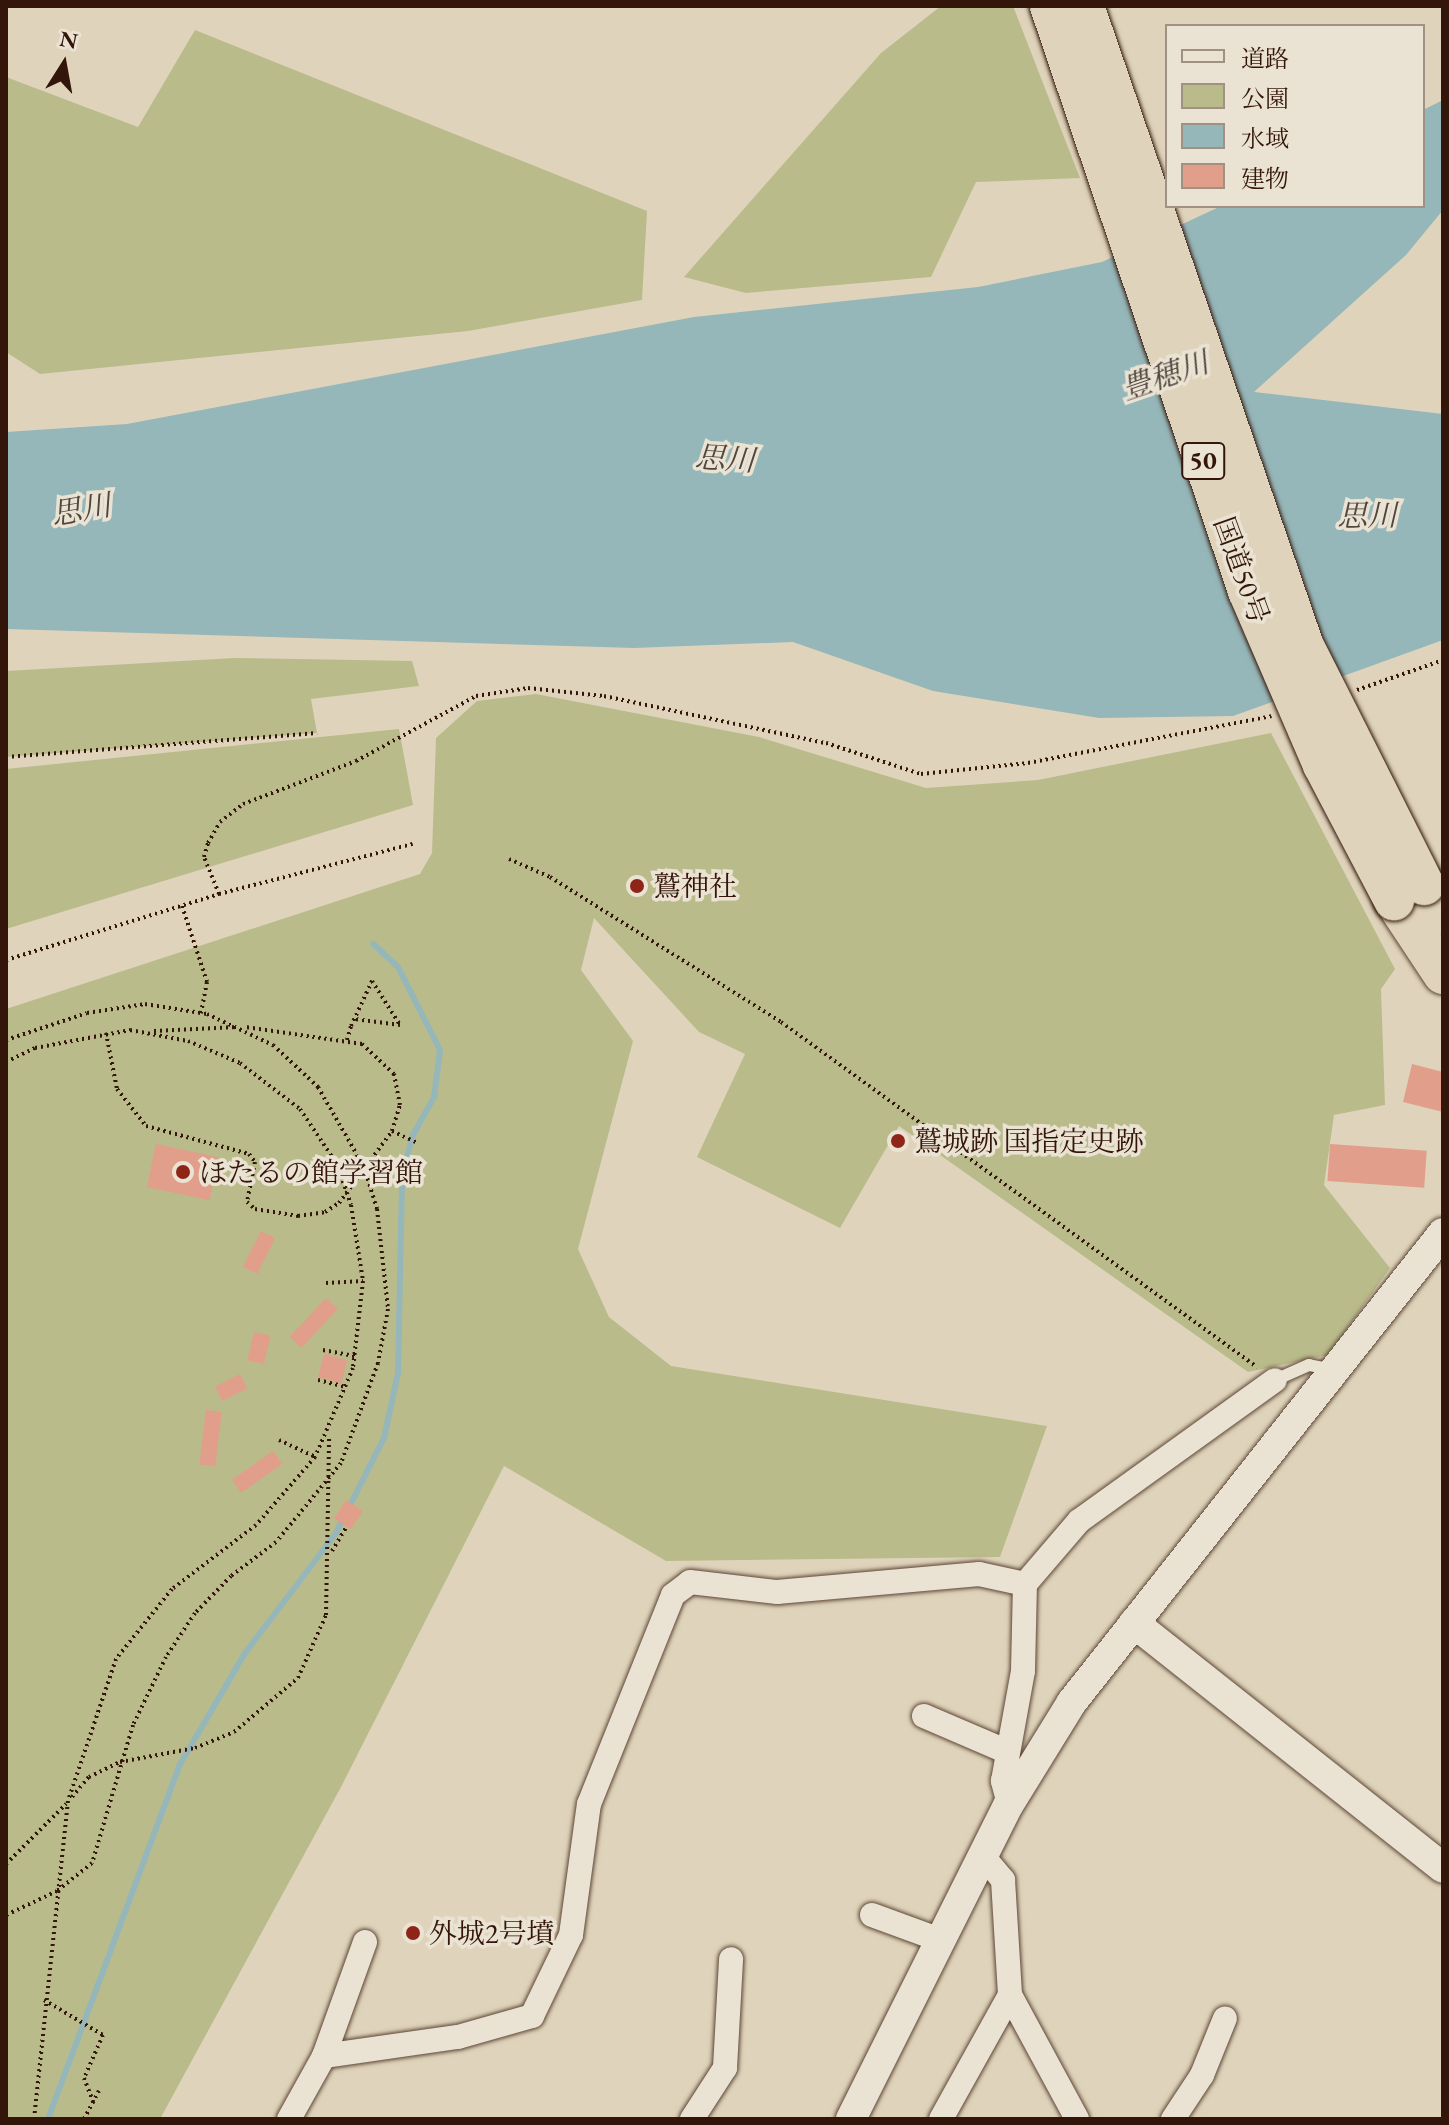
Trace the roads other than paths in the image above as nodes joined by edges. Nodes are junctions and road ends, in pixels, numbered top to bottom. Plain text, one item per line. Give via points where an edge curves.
1 (1050, 6) edge
2 (1084, 6) edge
3 (1421, 900) edge
4 (1443, 974) edge
5 (1443, 1233) edge
6 (1337, 1371) junction
7 (1275, 1380) joint
8 (1025, 1584) junction
9 (1134, 1623) junction
10 (924, 1716) dead end
11 (1008, 1752) junction
12 (1009, 1804) junction
13 (982, 1855) junction
14 (1443, 1868) edge
15 (872, 1915) dead end
16 (940, 1940) junction
17 (365, 1942) dead end
18 (731, 1959) dead end
19 (1010, 1995) junction
20 (1225, 2018) dead end
21 (324, 2056) junction
22 (289, 2119) edge
23 (692, 2119) edge
24 (851, 2119) edge
25 (941, 2119) edge
26 (1077, 2119) edge
27 (1173, 2119) edge

1 - 3 highway, 国道50号 / 50, bridge via 1248,591 1323,765
2 - 3 highway, 国道50号 / 50, bridge via 1303,644
3 - 4 highway, 国道50号 / 50
5 - 6 street
6 - 7 lane via 1309,1365
6 - 9 street
7 - 8 street via 1079,1521
8 - 11 street via 1023,1671
8 - 21 street via 979,1574 777,1592 690,1582 673,1595 589,1804 571,1935 532,2016 458,2037
9 - 12 street via 1072,1702
9 - 14 street
10 - 11 street
11 - 12 street via 1003,1781
12 - 13 street
13 - 16 street
13 - 19 street via 1003,1880
15 - 16 street
16 - 24 street
17 - 21 street
18 - 23 street via 725,2068
19 - 25 street
19 - 26 street
20 - 27 street via 1202,2075
21 - 22 street

